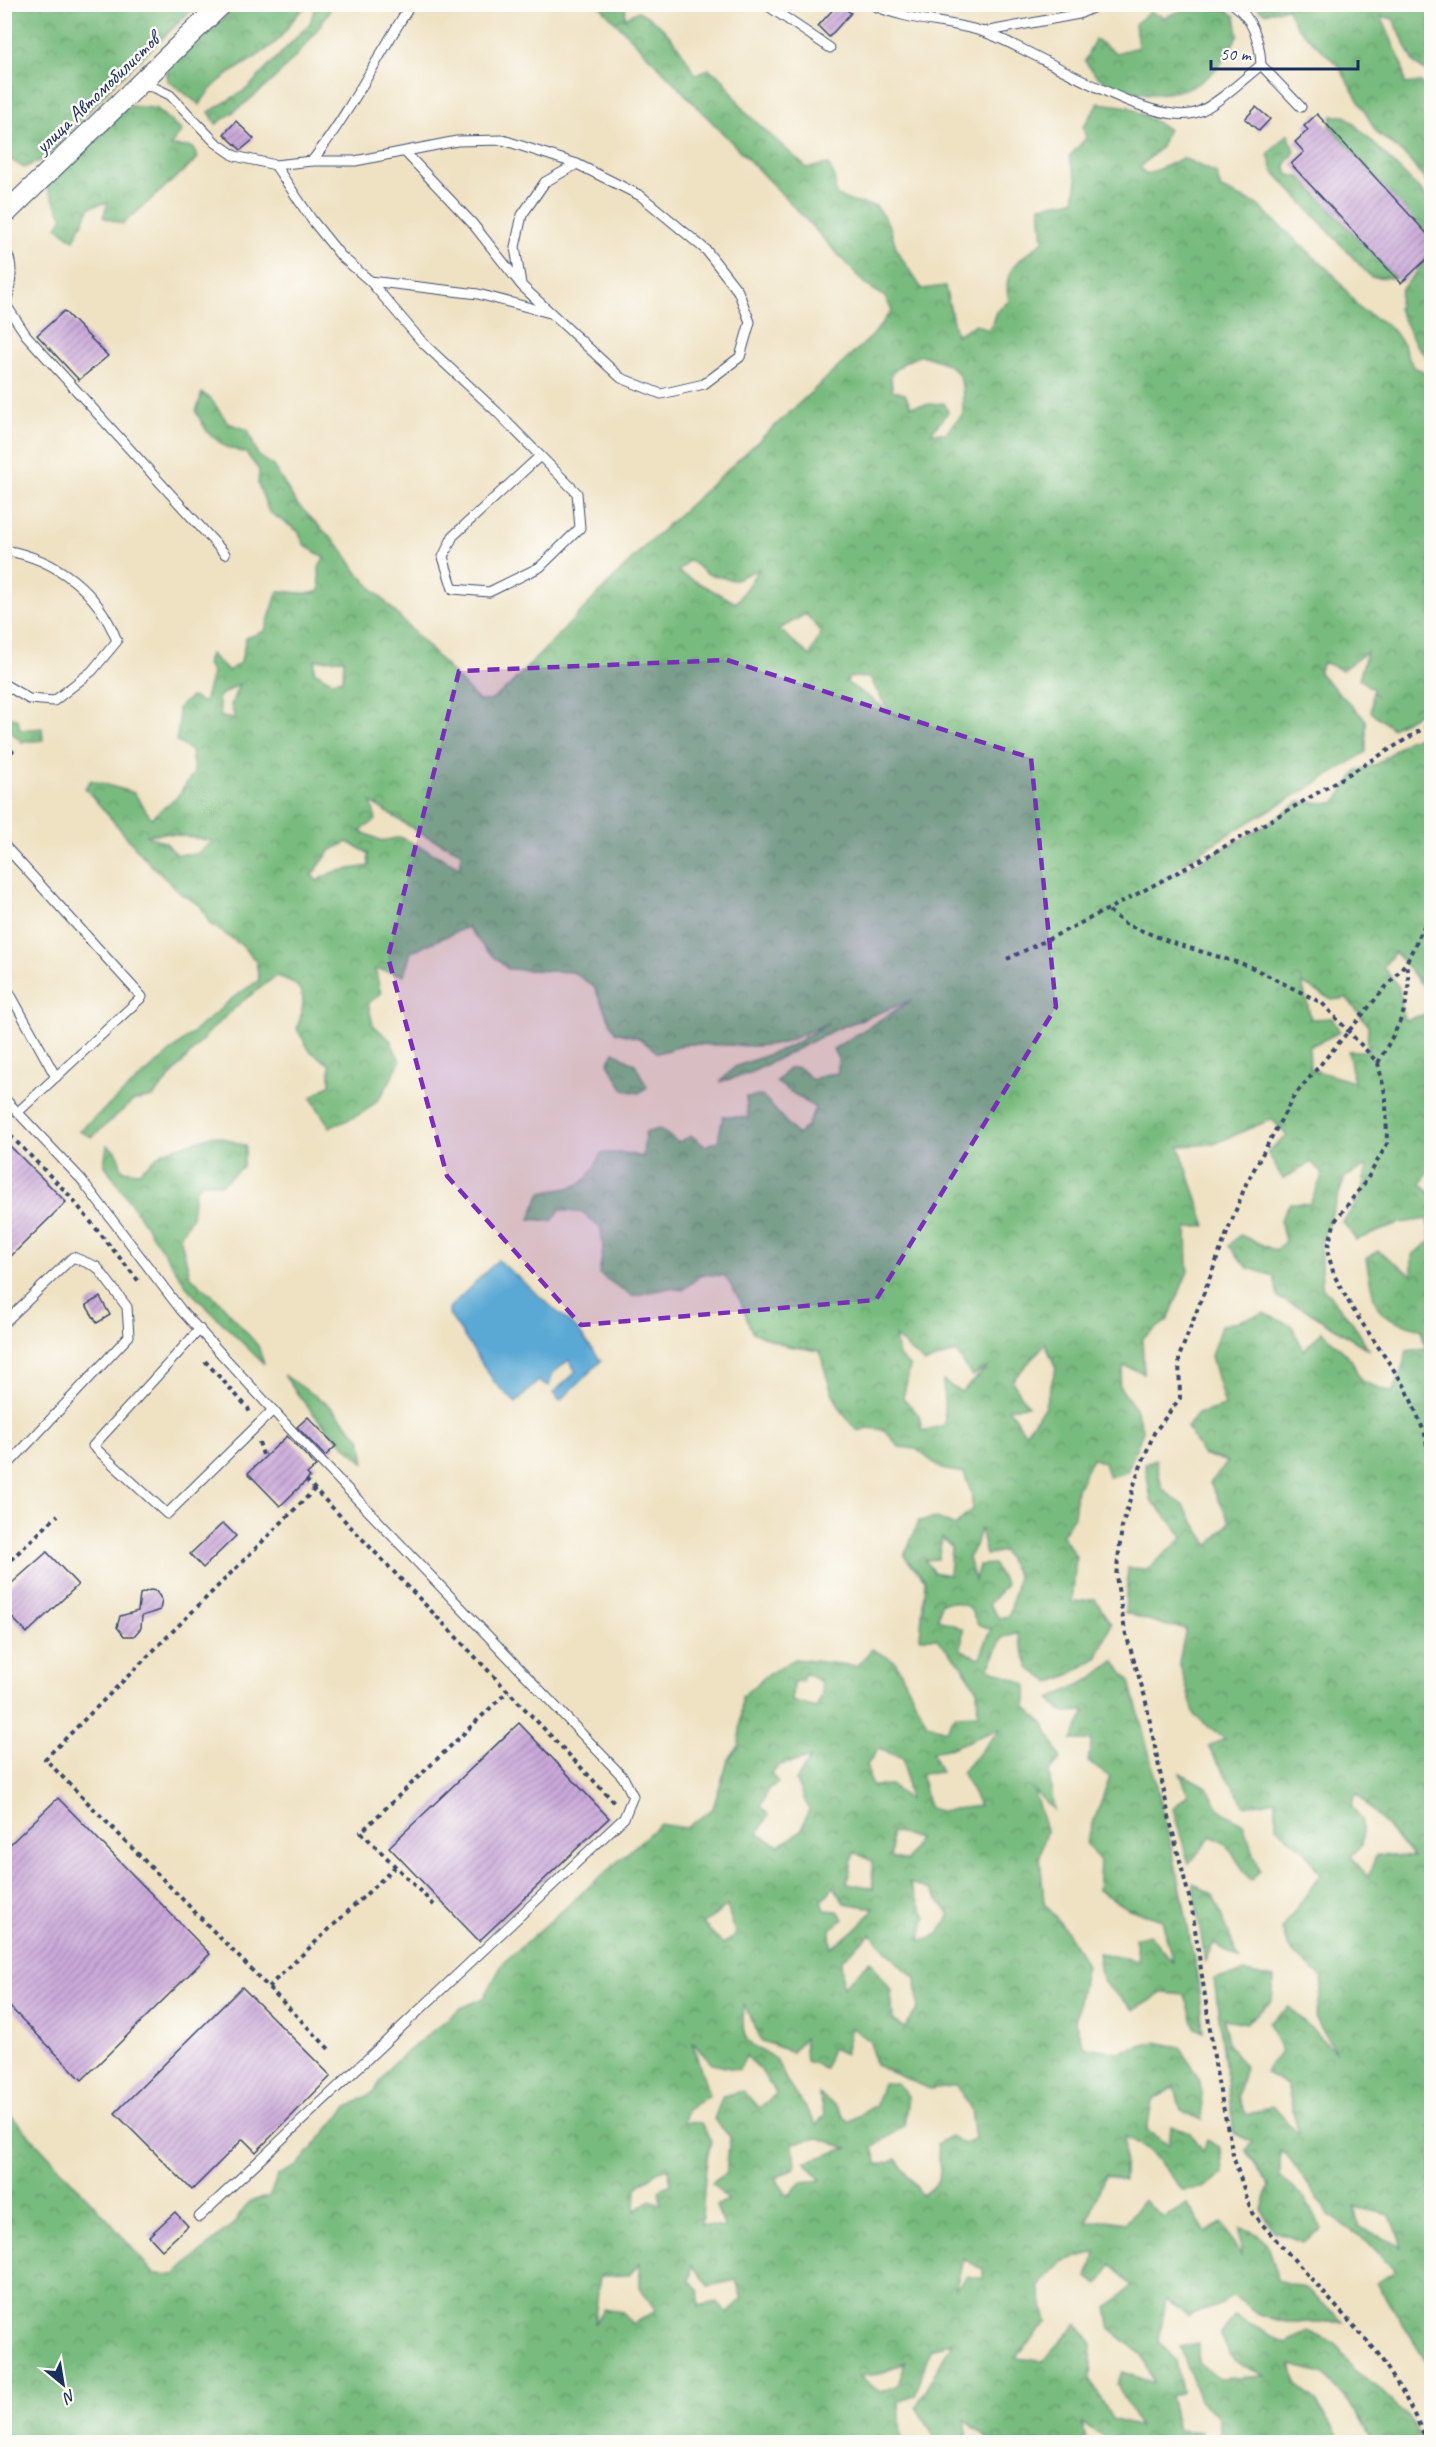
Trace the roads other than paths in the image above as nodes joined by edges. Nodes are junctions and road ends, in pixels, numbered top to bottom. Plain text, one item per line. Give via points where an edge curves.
1 (222, 4) edge
2 (411, 4) edge
3 (765, 4) edge
4 (870, 4) edge
5 (1101, 4) edge
6 (1233, 4) edge
7 (984, 32) junction
8 (830, 48) dead end
9 (1261, 65) junction
10 (138, 86) junction
11 (1301, 106) dead end
12 (405, 152) junction
13 (312, 160) junction
14 (577, 164) junction
15 (274, 165) junction
16 (4, 215) edge
17 (4, 248) edge
18 (370, 281) junction
19 (522, 286) junction
20 (552, 314) junction
21 (540, 456) junction
22 (4, 550) edge
23 (225, 554) dead end
24 (4, 684) edge
25 (4, 845) edge
26 (4, 983) edge
27 (56, 1077) junction
28 (4, 1098) edge
29 (18, 1112) junction
30 (4, 1323) edge
31 (200, 1329) junction
32 (273, 1410) junction
33 (4, 1469) edge
34 (199, 2217) dead end

1 - 10 street, улица Автомобилистов
2 - 13 lane via 339,126
3 - 8 lane
4 - 7 lane via 896,15
5 - 7 lane via 1079,14
6 - 9 lane via 1259,37
7 - 9 lane via 1117,96 1164,113 1194,113
9 - 11 lane
10 - 15 lane via 153,87 170,95 215,142 235,156
10 - 16 street, улица Автомобилистов
12 - 13 lane via 355,162
12 - 14 lane via 457,141 503,140
12 - 19 lane via 472,224
13 - 15 lane
14 - 19 lane via 545,182 522,215 515,247
14 - 20 lane via 641,196 706,250 738,291 750,322 740,357 704,384 661,394 621,378
15 - 18 lane via 341,256
17 - 23 lane via 9,255 12,281 6,305 26,335
18 - 20 lane via 478,294
18 - 21 lane via 423,343
19 - 20 lane
21 - 21 lane via 453,536 443,557 453,589 489,592 540,567 580,528 577,493
22 - 24 lane via 51,563 82,587 108,619 117,641 92,671 54,700 29,699
25 - 27 lane via 142,997
26 - 27 lane
27 - 29 lane
28 - 29 lane
29 - 31 lane via 81,1179
30 - 33 lane via 73,1257 97,1267 127,1307 129,1336
31 - 32 lane
31 - 32 lane via 93,1446 167,1514
32 - 34 lane via 623,1777 633,1796 624,1818

